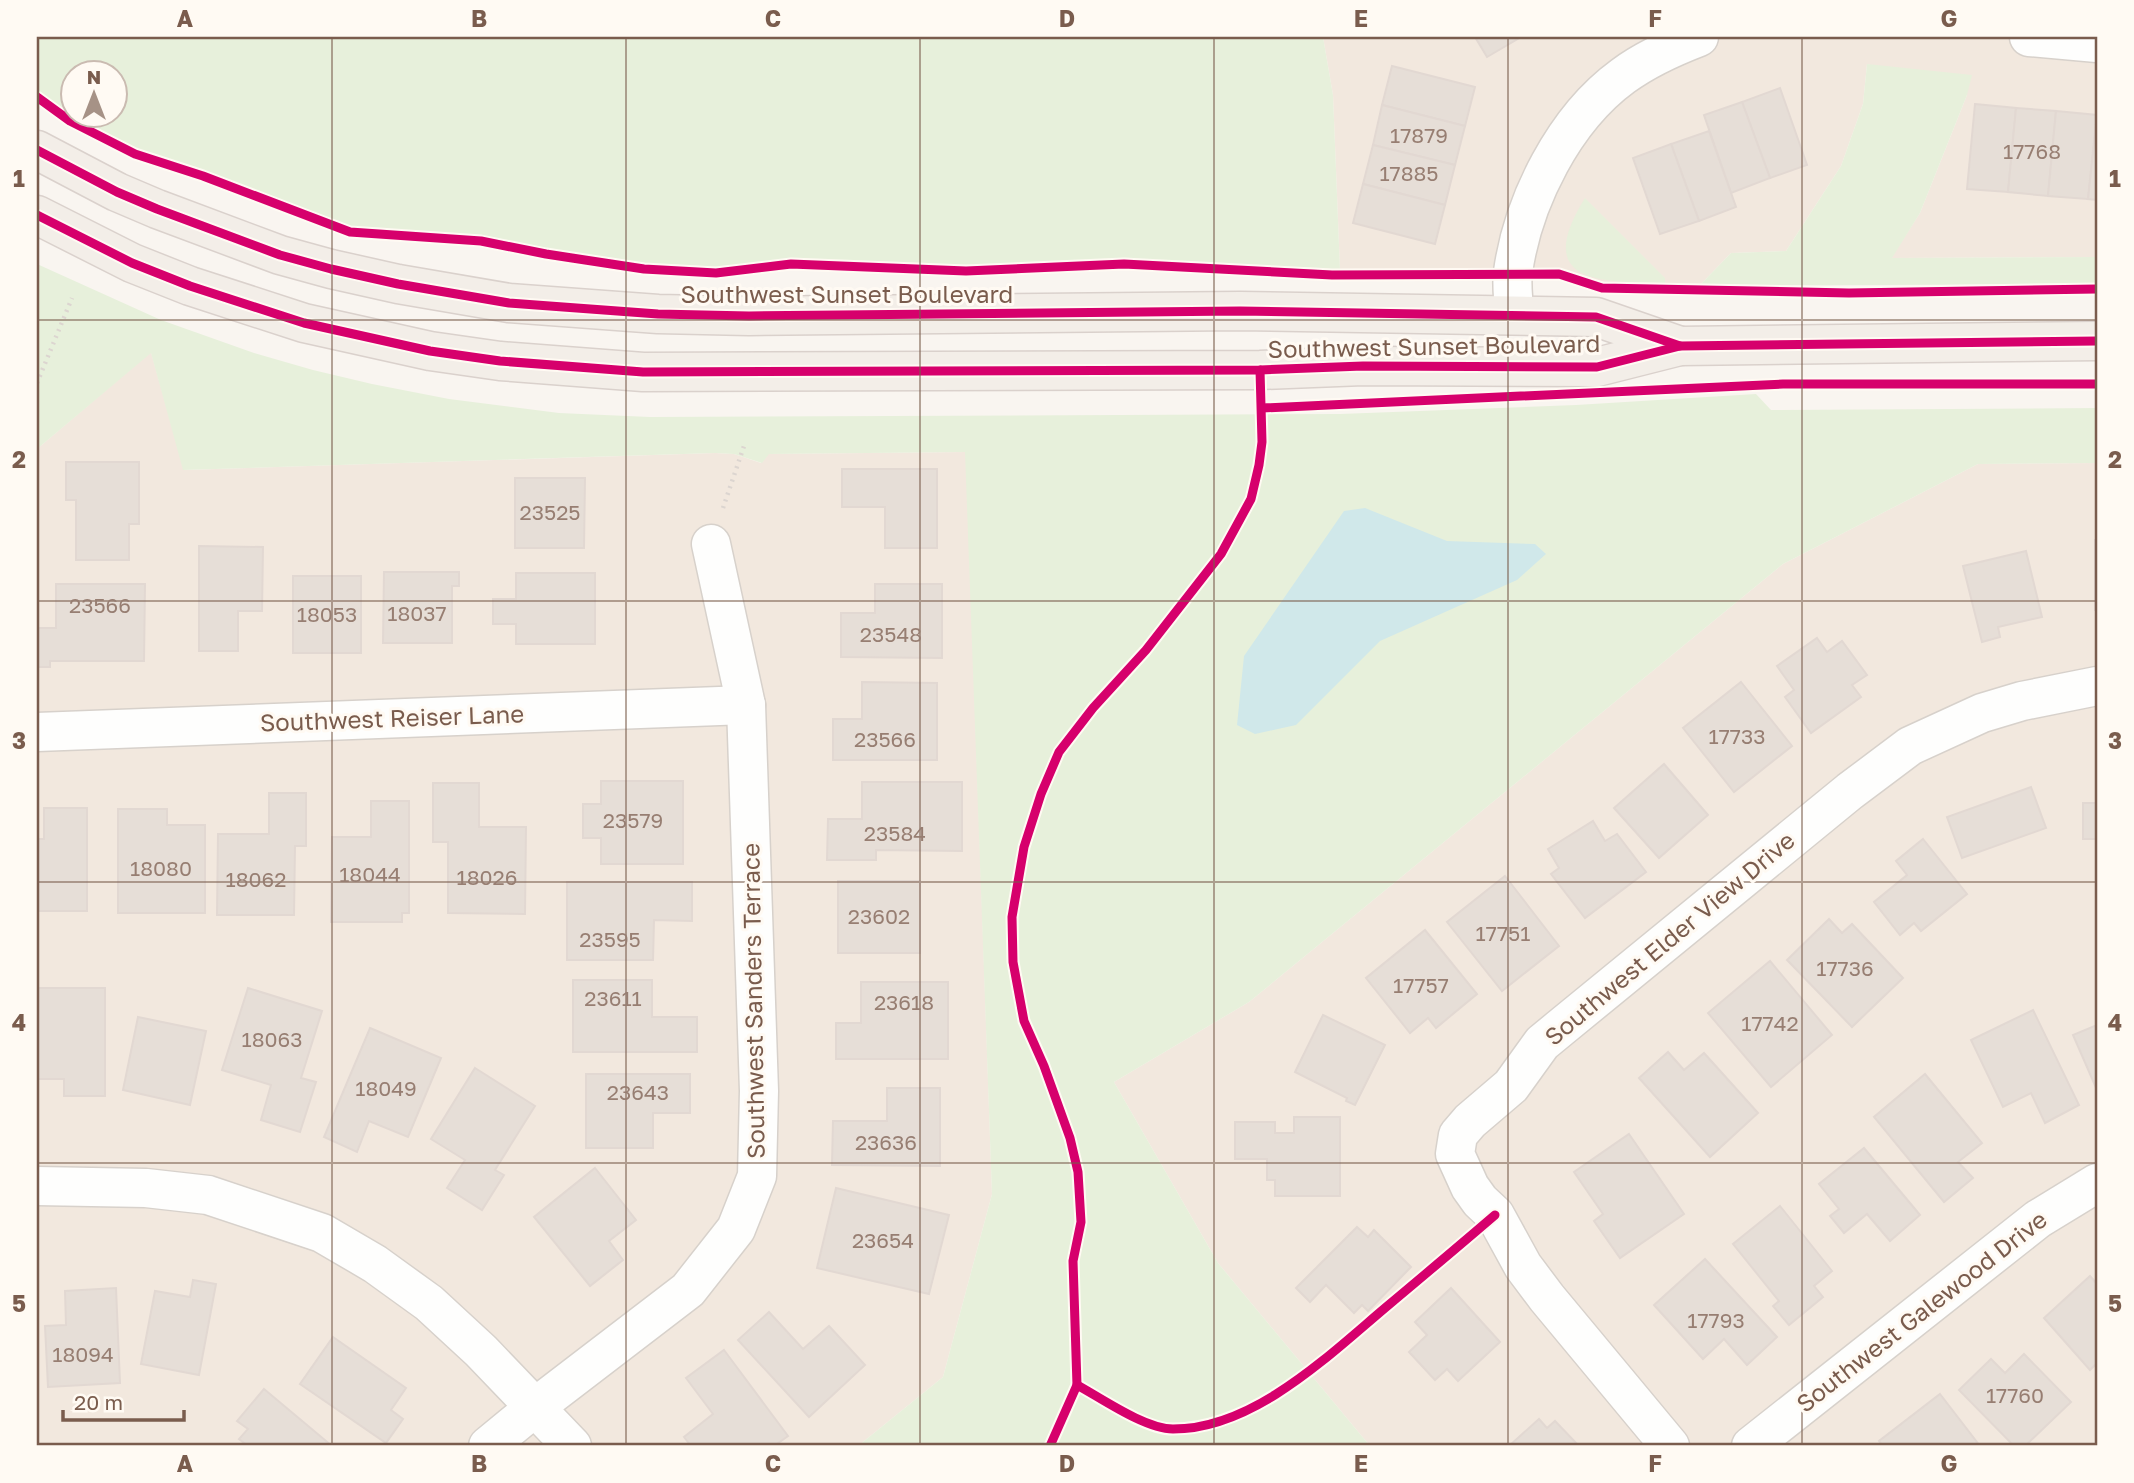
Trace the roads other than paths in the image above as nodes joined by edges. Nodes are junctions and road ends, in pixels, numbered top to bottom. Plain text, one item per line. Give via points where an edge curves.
1 (1699, 37) edge
2 (2029, 37) edge
3 (2097, 43) edge
4 (37, 150) edge
5 (37, 215) edge
6 (1514, 315) junction
7 (2097, 341) edge
8 (1680, 346) junction
9 (711, 544) road end
10 (2097, 686) edge
11 (747, 705) junction
12 (37, 732) edge
13 (2097, 1183) edge
14 (37, 1186) edge
15 (534, 1408) junction
16 (488, 1446) edge
17 (572, 1446) edge
18 (1670, 1446) edge
19 (1751, 1446) edge

1 - 6 street via 1622,76 1580,117 1549,164 1524,223 1513,274
2 - 3 street
4 - 6 main road, Southwest Sunset Boulevard via 117,192 280,255 398,284 509,303 749,316 1240,311
5 - 8 main road, Southwest Sunset Boulevard via 132,263 304,323 430,351 571,368 657,372 1597,367
6 - 8 main road, Southwest Sunset Boulevard via 1596,317
7 - 8 main road, Southwest Sunset Boulevard
9 - 11 street, Southwest Sanders Terrace
10 - 18 street, Southwest Elder View Drive via 1982,713 1910,746 1559,1029 1511,1086 1458,1135 1455,1154 1462,1171 1480,1201 1495,1215 1523,1266
11 - 12 street, Southwest Reiser Lane
11 - 15 street, Southwest Sanders Terrace via 759,1091 757,1176 736,1229 688,1290
13 - 19 street, Southwest Galewood Drive via 2038,1219
14 - 15 street via 146,1188 208,1195 322,1233 429,1303
15 - 16 street, Southwest Sanders Terrace
15 - 17 street

